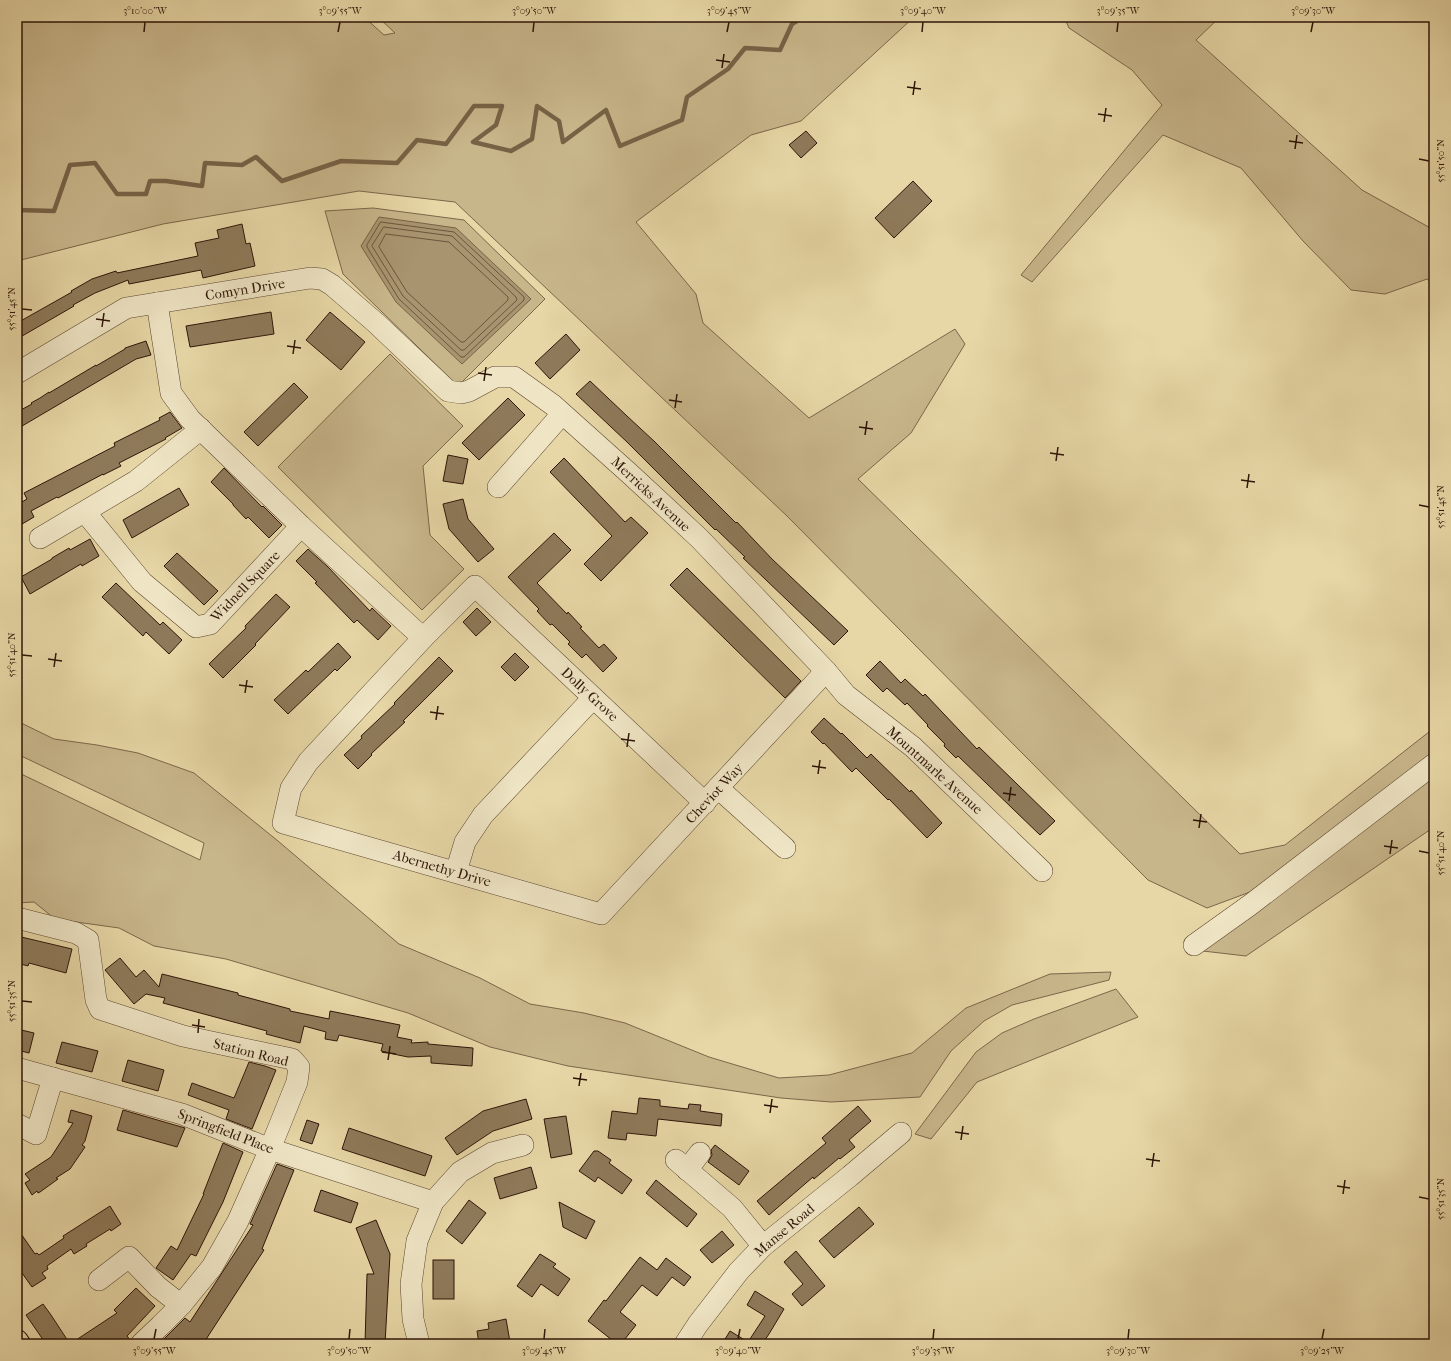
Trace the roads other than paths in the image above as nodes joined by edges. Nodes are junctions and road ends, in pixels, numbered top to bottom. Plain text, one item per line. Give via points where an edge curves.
1 (157, 303) junction
2 (17, 373) edge
3 (448, 391) joint
4 (562, 414) junction
5 (201, 429) junction
6 (498, 487) dead end
7 (85, 512) junction
8 (301, 526) junction
9 (40, 538) dead end
10 (423, 638) junction
11 (826, 671) junction
12 (593, 698) junction
13 (1434, 764) edge
14 (711, 795) junction
15 (784, 848) dead end
16 (1042, 871) dead end
17 (456, 872) junction
18 (601, 914) joint
19 (17, 918) edge
20 (1194, 945) dead end
21 (17, 1068) edge
22 (52, 1078) junction
23 (20, 1131) edge
24 (901, 1133) dead end
25 (523, 1145) dead end
26 (270, 1148) junction
27 (700, 1153) dead end
28 (433, 1202) junction
29 (764, 1246) junction
30 (99, 1280) dead end
31 (181, 1305) junction
32 (17, 1341) edge
33 (19, 1344) edge
34 (141, 1344) edge
35 (419, 1344) edge
36 (685, 1344) edge

1 - 2 street, Comyn Drive via 126,308
1 - 3 street, Comyn Drive via 310,278 322,279 376,323
1 - 5 street via 171,393
3 - 4 street, Merricks Avenue via 461,393 495,377 514,377
4 - 6 street
4 - 11 street, Merricks Avenue via 699,538
5 - 7 street via 136,481
5 - 8 street
7 - 8 street, Widnell Square via 142,582 196,627 210,624
7 - 9 street
8 - 10 street
10 - 12 street, Dolly Grove via 475,586
10 - 17 street, Abernethy Drive via 308,762 291,788 283,823
11 - 14 street, Cheviot Way
11 - 16 street, Mountmarle Avenue via 846,695 913,747
12 - 14 street, Dolly Grove
12 - 17 street via 483,815 465,842
13 - 20 street
14 - 15 street, Dolly Grove
14 - 18 street, Cheviot Way
17 - 18 street, Abernethy Drive
19 - 26 street, Station Road via 76,933 88,940 96,1000 100,1010 183,1036 292,1059 299,1067 297,1082
21 - 22 street, Springfield Place
22 - 23 street via 36,1134
22 - 26 street, Springfield Place via 182,1114
24 - 29 street, Manse Road
25 - 28 street via 492,1153 460,1172
26 - 28 street, Springfield Place
26 - 31 street, Station Road via 238,1221 212,1267
27 - 29 street via 681,1165 732,1208
28 - 35 street via 417,1241 411,1284 413,1319
29 - 36 street, Manse Road via 739,1271
30 - 31 street via 130,1257 158,1288
31 - 34 street, Station Road
32 - 33 main road

